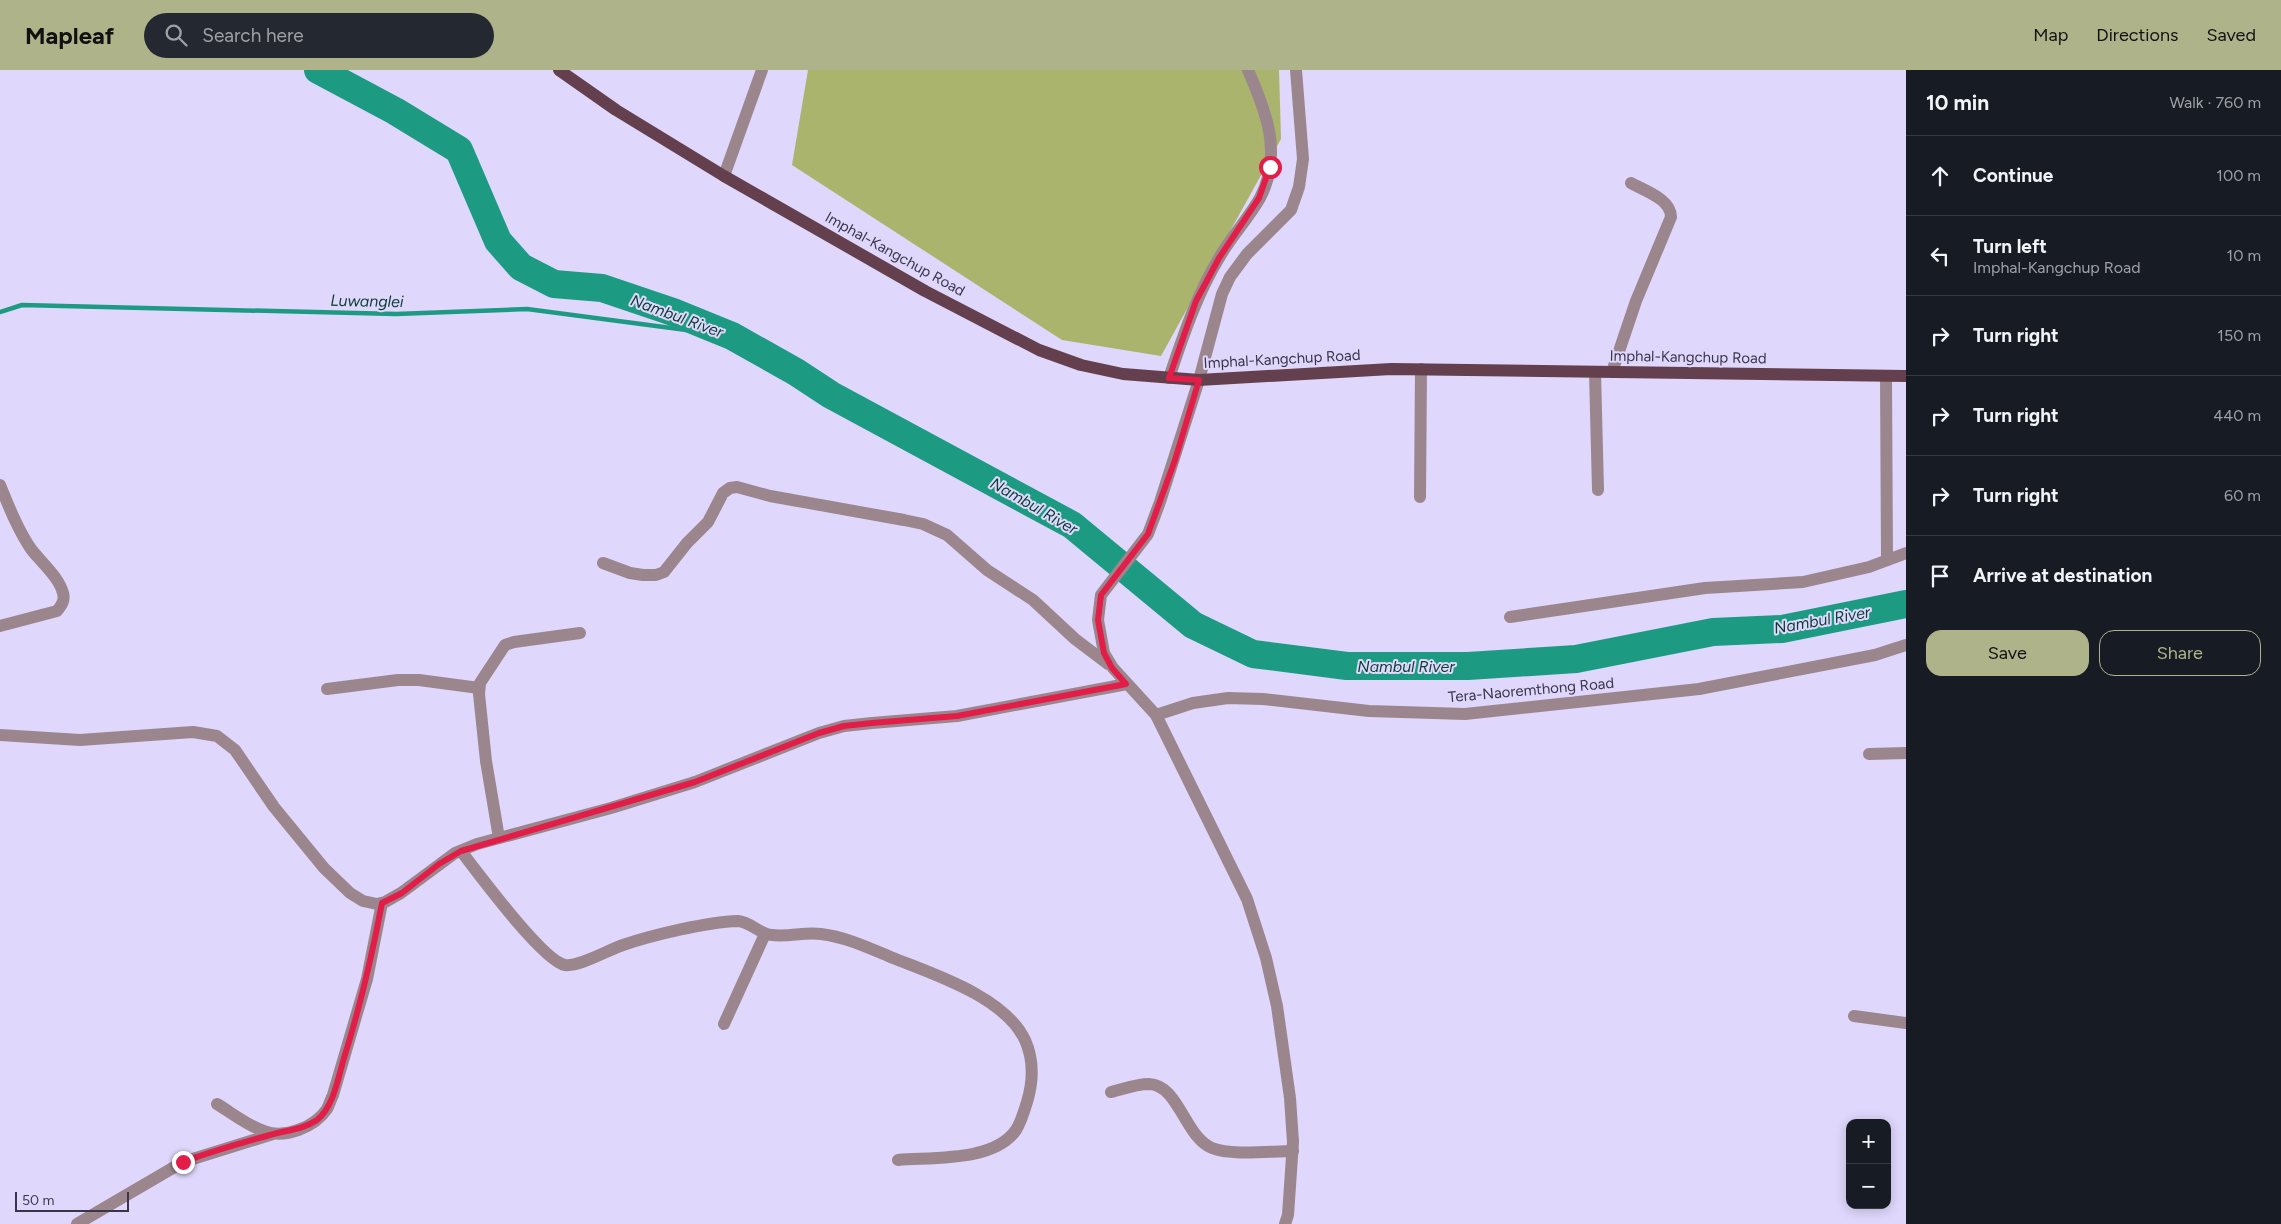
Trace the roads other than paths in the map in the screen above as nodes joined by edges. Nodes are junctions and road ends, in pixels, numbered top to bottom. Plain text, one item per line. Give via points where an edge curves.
1 (559, 70) edge
2 (762, 70) edge
3 (1248, 70) edge
4 (1296, 70) edge
5 (724, 176) junction
6 (1631, 183) dead end
7 (1422, 370) junction
8 (1595, 372) junction
9 (1612, 372) junction
10 (1886, 376) junction
11 (1906, 376) edge
12 (1169, 378) junction
13 (1199, 380) junction
14 (0, 485) edge
15 (1598, 490) dead end
16 (1420, 497) dead end
17 (1906, 553) edge
18 (1887, 560) junction
19 (603, 563) dead end
20 (1510, 617) dead end
21 (0, 626) edge
22 (580, 633) dead end
23 (1906, 645) edge
24 (1111, 665) junction
25 (1126, 684) junction
26 (479, 688) junction
27 (327, 689) dead end
28 (1156, 715) junction
29 (0, 734) edge
30 (1906, 753) edge
31 (1869, 754) dead end
32 (499, 838) junction
33 (461, 851) junction
34 (382, 903) junction
35 (765, 934) junction
36 (1854, 1016) dead end
37 (1906, 1023) edge
38 (724, 1024) dead end
39 (1111, 1092) dead end
40 (217, 1104) dead end
41 (274, 1134) junction
42 (1292, 1152) junction
43 (898, 1160) dead end
44 (77, 1224) edge
45 (1285, 1224) edge

1 - 5 main road, Imphal-Kangchup Road via 616,110
2 - 5 street
3 - 12 street via 1265,108 1271,134 1268,178 1196,301
4 - 13 street via 1303,159 1295,202 1230,277 1222,294
5 - 12 main road, Imphal-Kangchup Road via 925,291 1039,350 1082,365 1123,374
6 - 9 street via 1664,201 1669,206 1671,217 1636,301
7 - 8 main road, Imphal-Kangchup Road
7 - 13 main road, Imphal-Kangchup Road
7 - 16 street
8 - 9 main road, Imphal-Kangchup Road
8 - 15 street
9 - 10 main road, Imphal-Kangchup Road
10 - 11 main road, Imphal-Kangchup Road
10 - 18 street
12 - 13 main road, Imphal-Kangchup Road
13 - 24 street via 1148,534 1101,595 1099,636
14 - 21 street via 21,533 55,579 63,598 57,611
17 - 18 street
18 - 20 street via 1803,582 1705,588
19 - 24 street via 643,575 664,572 686,543 708,522 723,493 730,488 904,520 947,535 986,570 1033,600 1075,639
22 - 26 street via 509,643 498,654
23 - 28 street, Tera-Naoremthong Road via 1874,655 1699,689 1465,714 1369,711 1228,698 1193,703
24 - 25 street
25 - 28 street
25 - 32 street via 957,716 844,726 801,739 695,782
26 - 27 street via 398,680
26 - 32 street via 486,761
28 - 42 street via 1258,930 1277,1006 1290,1098
29 - 34 street via 80,740 193,732 217,736 235,750 274,807 329,874 363,901
30 - 31 street
32 - 33 street
33 - 34 street via 402,893
33 - 35 street via 517,921 552,958 566,965 631,943 731,921 744,921
34 - 41 street via 367,980 327,1109 307,1126
35 - 38 street
35 - 43 street via 821,934 854,942 962,986 993,1005 1013,1022 1025,1038 1031,1057 1030,1091 1016,1131 1005,1142 974,1154
36 - 37 street
39 - 42 street via 1142,1084 1158,1086 1172,1098 1198,1138 1213,1148
40 - 41 street via 252,1126
41 - 44 street via 183,1162
42 - 45 street

